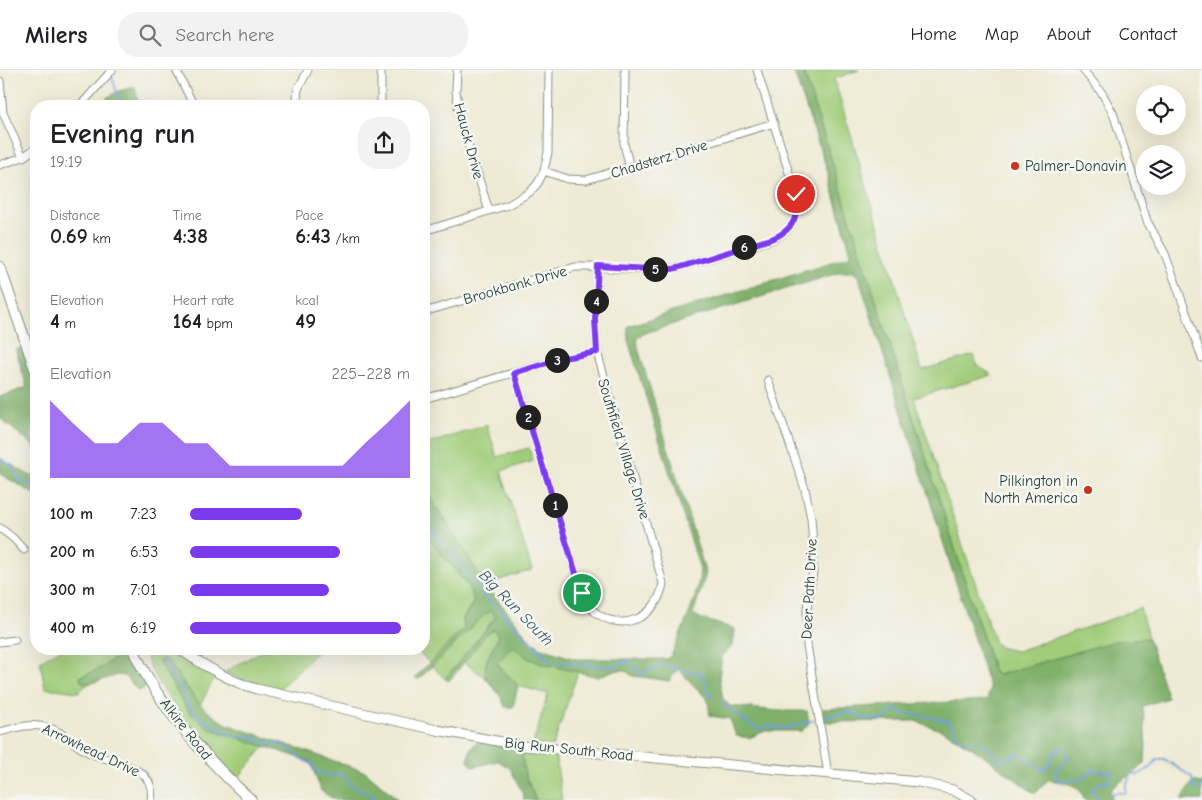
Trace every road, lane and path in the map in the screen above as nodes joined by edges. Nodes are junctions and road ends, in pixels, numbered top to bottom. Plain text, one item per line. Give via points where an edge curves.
1 (112, 70) edge
2 (176, 70) edge
3 (308, 70) edge
4 (381, 70) edge
5 (457, 70) edge
6 (549, 70) edge
7 (625, 70) edge
8 (757, 70) edge
9 (1083, 70) edge
10 (0, 81) edge
11 (85, 100) edge
12 (191, 100) edge
13 (297, 100) edge
14 (381, 100) edge
15 (774, 123) junction
16 (30, 152) edge
17 (23, 157) junction
18 (0, 165) edge
19 (630, 168) junction
20 (544, 171) junction
21 (488, 211) junction
22 (430, 229) edge
23 (598, 266) junction
24 (0, 267) edge
25 (3, 287) edge
26 (430, 310) edge
27 (597, 352) junction
28 (30, 357) edge
29 (1202, 358) edge
30 (514, 373) junction
31 (768, 380) dead end
32 (430, 398) edge
33 (0, 528) edge
34 (24, 550) dead end
35 (15, 640) dead end
36 (0, 642) edge
37 (136, 655) edge
38 (189, 655) edge
39 (0, 732) edge
40 (828, 774) junction
41 (151, 800) edge
42 (250, 800) edge
43 (971, 800) edge

1 - 11 street
2 - 12 street
3 - 13 street via 298,88
4 - 14 street
5 - 21 street, Hauck Drive via 460,119
6 - 20 street via 548,152
7 - 19 street via 624,144
8 - 15 street
9 - 29 street via 1113,113 1147,221 1172,272
10 - 17 street via 3,113
15 - 19 street, Chadsterz Drive
15 - 23 street, Brookbank Drive via 796,194 798,211 785,232 677,268
16 - 17 street
17 - 18 street
19 - 20 street, Chadsterz Drive via 586,180 568,179
20 - 21 street via 530,192 508,205
21 - 22 street
23 - 26 street, Brookbank Drive via 559,271
23 - 27 street, Southfield Village Drive
24 - 25 main road
25 - 28 main road
27 - 30 street
27 - 30 street, Southfield Village Drive via 663,583 653,609 637,619 615,621 594,612 587,603
30 - 32 street
31 - 40 street, Deer Path Drive via 811,518 813,572 807,609 807,645
33 - 34 street
35 - 36 street
37 - 42 main road, Alkire Road via 151,683 187,734
38 - 40 street, Big Run South Road via 239,684 474,738 560,750
39 - 41 street, Arrowhead Drive via 22,726 48,727 86,752 137,769 150,782
40 - 43 street, Big Run South Road via 919,782 952,790

